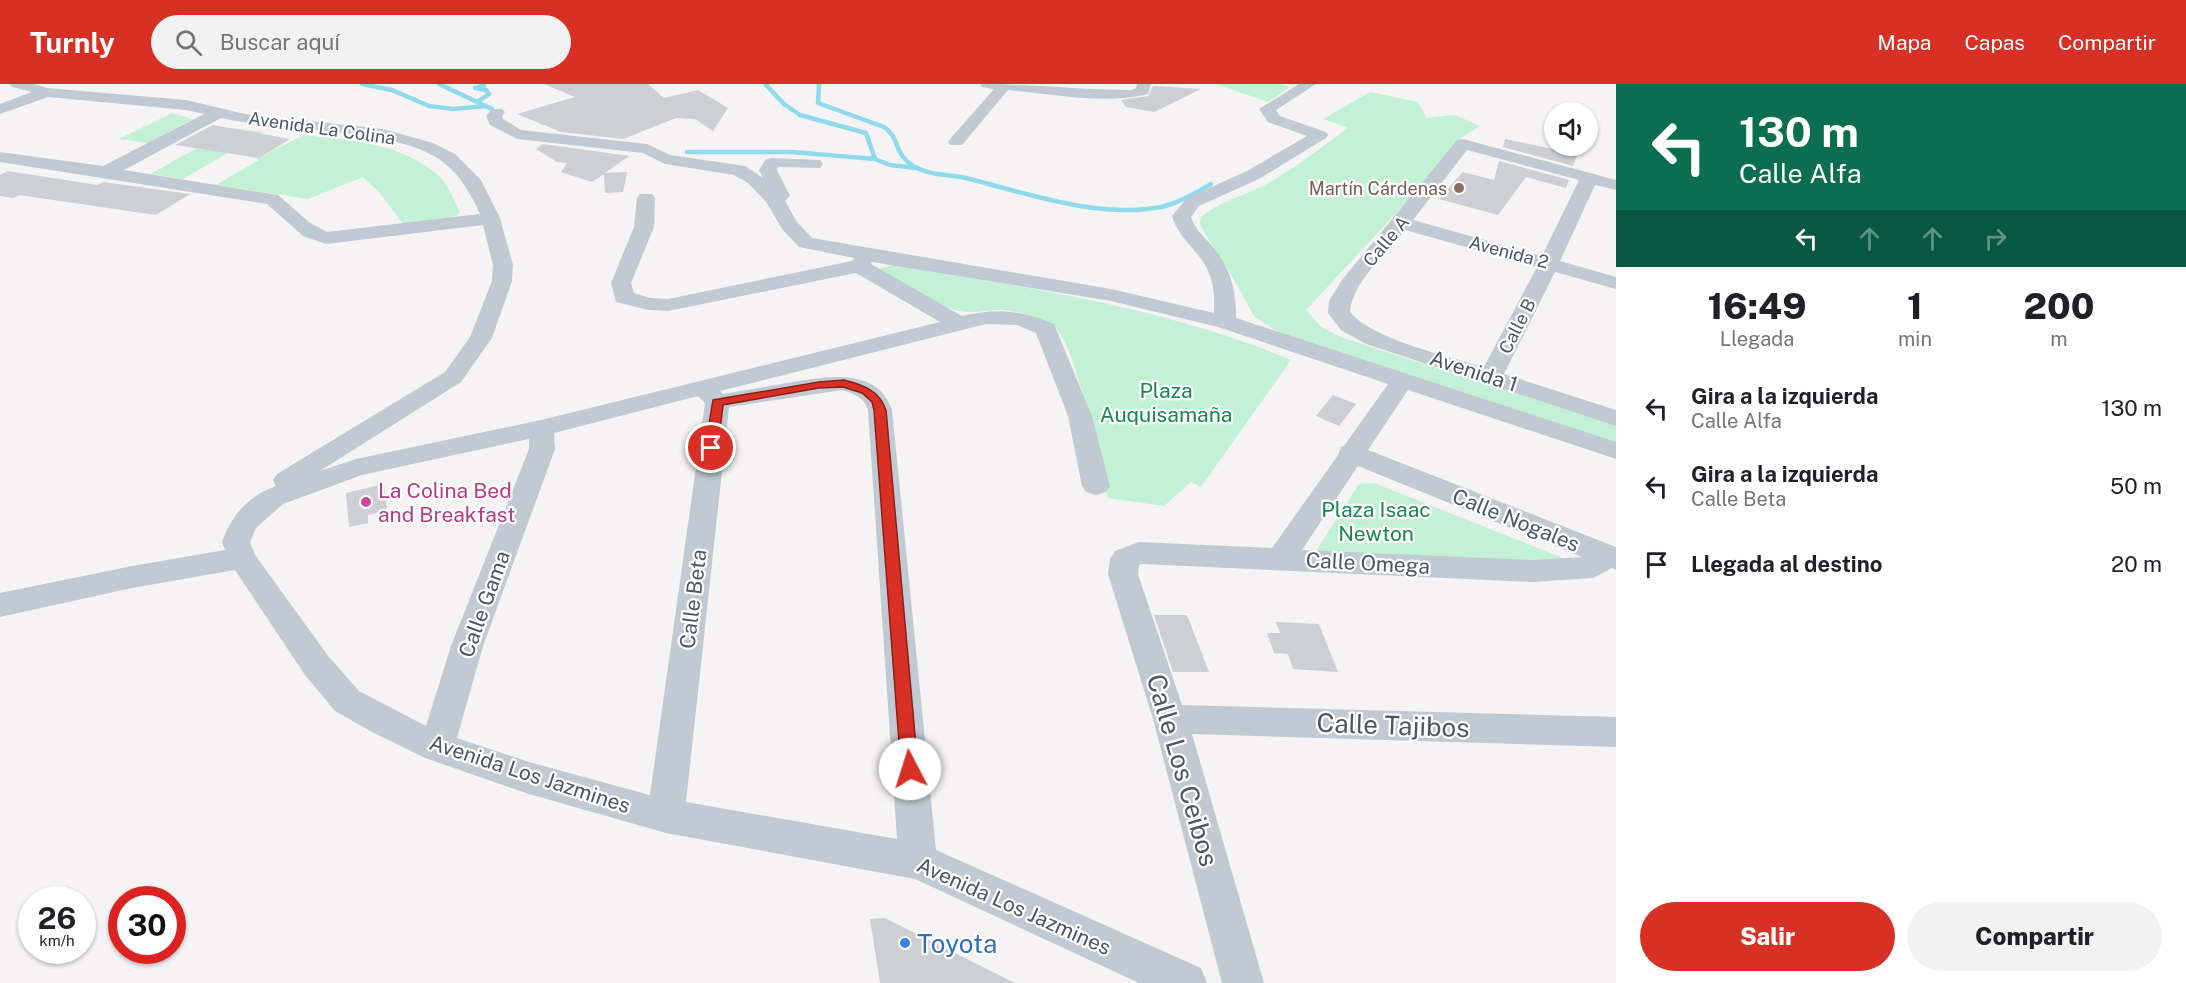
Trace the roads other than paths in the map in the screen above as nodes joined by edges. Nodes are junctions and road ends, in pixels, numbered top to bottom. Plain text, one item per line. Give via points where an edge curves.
1 (16, 84) edge
2 (987, 84) edge
3 (1144, 84) edge
4 (1309, 84) edge
5 (1005, 85) edge
6 (0, 86) edge
7 (43, 94) junction
8 (0, 109) edge
9 (497, 112) dead end
10 (214, 114) junction
11 (956, 142) dead end
12 (0, 158) edge
13 (814, 164) dead end
14 (106, 171) junction
15 (1589, 178) junction
16 (1616, 185) edge
17 (646, 198) dead end
18 (775, 200) junction
19 (484, 219) junction
20 (1401, 223) junction
21 (863, 260) junction
22 (1549, 263) junction
23 (1616, 282) edge
24 (1340, 313) joint
25 (1225, 322) junction
26 (960, 324) junction
27 (1491, 376) junction
28 (1403, 380) junction
29 (710, 395) junction
30 (1616, 418) edge
31 (541, 428) junction
32 (1616, 451) edge
33 (1350, 453) junction
34 (1096, 486) dead end
35 (273, 497) junction
36 (239, 550) junction
37 (1280, 558) junction
38 (1612, 558) edge
39 (1125, 559) joint
40 (0, 591) edge
41 (0, 605) edge
42 (1170, 719) junction
43 (1616, 732) edge
44 (437, 747) junction
45 (666, 816) junction
46 (918, 861) junction
47 (1186, 983) edge
48 (1243, 983) edge

1 - 7 street, Avenida La Colina
2 - 5 street
3 - 5 street via 1143,91 1118,95
4 - 25 street via 1267,109 1274,119 1320,135 1253,175 1193,202 1181,216 1186,232 1206,250 1221,276 1226,289
5 - 11 street
6 - 7 street, Avenida La Colina
7 - 8 street
7 - 10 street, Avenida La Colina via 186,105
9 - 18 street via 496,122 517,134 624,146 688,164 739,170
10 - 14 street
10 - 19 street, Avenida La Colina via 274,125 404,139 456,163 463,180 476,184
12 - 14 street
13 - 18 street via 771,164 768,170 781,196
14 - 19 street via 272,199 316,236 326,238
15 - 16 street
15 - 20 street, Calle A via 1463,144
15 - 22 street, Calle B
17 - 21 street via 644,227 621,283 624,297 648,304 668,305
18 - 21 street via 789,225 806,243
19 - 35 street, Avenida La Colina via 501,254 494,271 502,281 481,338 453,377 289,477
20 - 22 street, Avenida 2
20 - 24 street, Calle A via 1349,284 1340,301
21 - 25 street via 1111,295
21 - 26 street
22 - 23 street, Avenida 2
22 - 27 street, Calle B
24 - 27 street, Avenida 1 via 1349,325 1374,339
25 - 28 street
26 - 29 street
26 - 34 street via 1008,316 1046,329 1080,416
27 - 30 street, Avenida 1
28 - 32 street
28 - 33 street
29 - 31 street
29 - 45 street, Calle Beta
29 - 46 street via 844,383 866,390 877,401
31 - 35 street via 356,468
31 - 44 street, Calle Gama via 542,449 467,646
33 - 37 street
33 - 38 street, Calle Nogales
35 - 36 street via 243,524
36 - 40 street via 144,559
36 - 41 street
36 - 44 street, Avenida Los Jazmines via 317,666 347,701
37 - 38 street, Calle Omega via 1533,571 1593,567
37 - 39 street, Calle Omega via 1139,554
39 - 42 street, Calle Los Ceibos via 1123,574
42 - 43 street, Calle Tajibos
42 - 48 street, Calle Los Ceibos
44 - 45 street, Avenida Los Jazmines via 529,778
45 - 46 street, Avenida Los Jazmines
46 - 47 street, Avenida Los Jazmines

